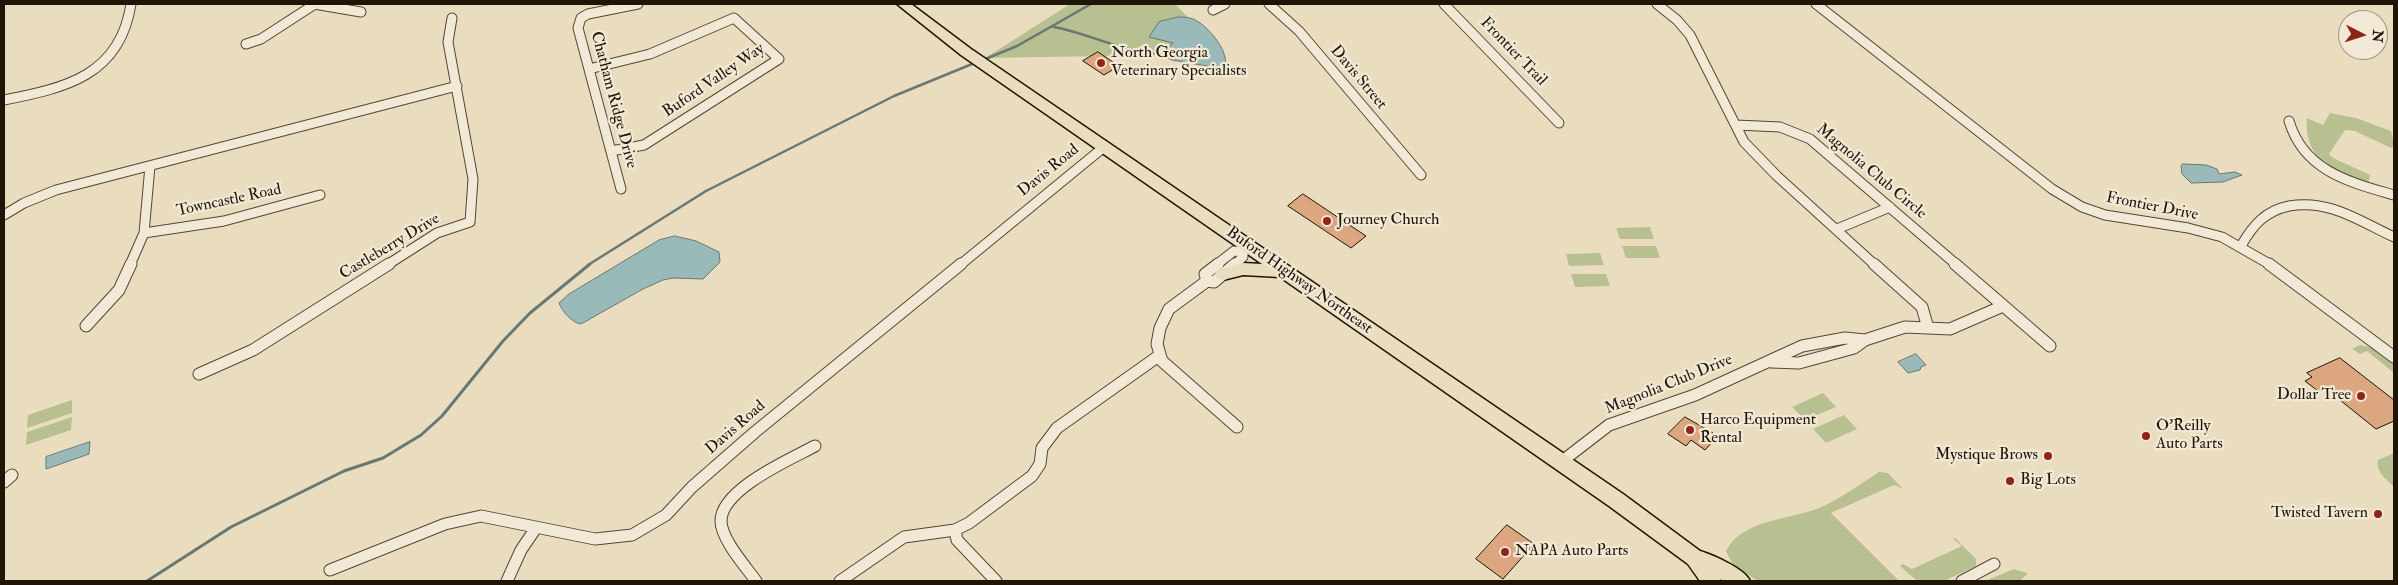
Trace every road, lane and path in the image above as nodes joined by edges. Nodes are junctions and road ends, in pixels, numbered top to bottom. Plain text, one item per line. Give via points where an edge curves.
1 (131, 4) edge
2 (315, 4) edge
3 (638, 4) edge
4 (903, 4) edge
5 (1225, 4) edge
6 (1269, 4) edge
7 (1444, 4) edge
8 (1657, 4) edge
9 (1816, 4) edge
10 (1213, 10) dead end
11 (361, 12) dead end
12 (452, 18) dead end
13 (246, 44) dead end
14 (589, 69) junction
15 (457, 86) junction
16 (4, 100) edge
17 (2289, 121) dead end
18 (1559, 123) dead end
19 (1736, 124) junction
20 (1104, 147) junction
21 (611, 151) junction
22 (150, 166) junction
23 (1421, 175) dead end
24 (621, 189) dead end
25 (320, 195) dead end
26 (2394, 195) edge
27 (1890, 207) junction
28 (4, 214) edge
29 (1837, 229) junction
30 (144, 233) junction
31 (2394, 237) edge
32 (2241, 246) junction
33 (1246, 249) junction
34 (1284, 271) junction
35 (1224, 274) junction
36 (1207, 280) junction
37 (2003, 306) junction
38 (86, 326) dead end
39 (1928, 328) junction
40 (1865, 340) junction
41 (1817, 344) junction
42 (2050, 346) dead end
43 (1160, 355) junction
44 (1825, 356) junction
45 (2394, 357) edge
46 (1770, 362) junction
47 (200, 374) dead end
48 (1237, 427) dead end
49 (815, 446) dead end
50 (1561, 462) junction
51 (536, 528) junction
52 (956, 530) junction
53 (1696, 558) junction
54 (1994, 564) dead end
55 (330, 570) dead end
56 (507, 581) edge
57 (756, 581) edge
58 (840, 581) edge
59 (996, 581) edge
60 (1711, 581) edge
61 (1740, 581) edge
62 (1962, 581) edge

1 - 16 street via 124,33 100,68 62,87
2 - 11 street
2 - 13 street via 261,39
3 - 14 street, Chatham Ridge Drive via 581,18 578,28
4 - 20 main road, Buford Highway Northeast via 966,52
5 - 10 street
6 - 23 street, Davis Street via 1299,31
7 - 18 street, Frontier Trail
8 - 19 street via 1690,35
9 - 32 street, Frontier Drive via 2052,189 2082,207 2105,216 2188,228
12 - 15 street, Castleberry Drive via 448,42
14 - 21 street, Chatham Ridge Drive
14 - 21 street, Buford Valley Way via 650,54 734,18 779,59 644,145
15 - 22 street
15 - 47 street, Castleberry Drive via 473,179 470,222 437,233 253,350
17 - 26 street via 2297,142 2326,170
19 - 27 street, Magnolia Club Circle via 1765,123 1793,130 1820,146
19 - 29 street via 1750,149
20 - 33 main road, Buford Highway Northeast
20 - 51 street, Davis Road via 755,432 692,487 666,516 632,535 595,539
21 - 24 street, Chatham Ridge Drive
22 - 28 street via 56,190
22 - 30 street
25 - 30 street, Towncastle Road via 224,221
27 - 29 street
27 - 37 street, Magnolia Club Circle
29 - 39 street via 1922,306
30 - 38 street via 119,290
31 - 32 street via 2330,206 2302,202 2267,212 2251,228
32 - 45 street, Frontier Drive via 2284,273
33 - 34 main road, Buford Highway Northeast
33 - 35 street via 1243,258
33 - 36 street via 1234,251 1206,274
34 - 35 main road via 1243,269
34 - 50 main road, Buford Highway Northeast
35 - 36 street via 1214,282
36 - 43 street via 1170,309 1160,328 1157,344
37 - 39 street, Magnolia Club Drive via 1950,329
37 - 42 street, Magnolia Club Circle
39 - 40 street, Magnolia Club Drive via 1905,327
40 - 41 street, Magnolia Club Drive via 1845,338
40 - 44 street, Magnolia Club Drive via 1854,348
41 - 44 street
41 - 46 street, Magnolia Club Drive via 1802,346
43 - 48 street via 1162,361
43 - 52 street via 1057,428 1042,448 1040,464 1032,476
44 - 46 street, Magnolia Club Drive via 1799,363
46 - 50 street, Magnolia Club Drive via 1695,395 1609,426
49 - 57 street via 754,480 727,505 721,520 725,534
50 - 53 main road, Buford Highway Northeast
51 - 55 street, Davis Road via 481,516 445,524
51 - 56 street via 521,550
52 - 58 street via 921,532 904,537
52 - 59 street via 957,540
53 - 60 main road
53 - 61 main road
54 - 62 street

